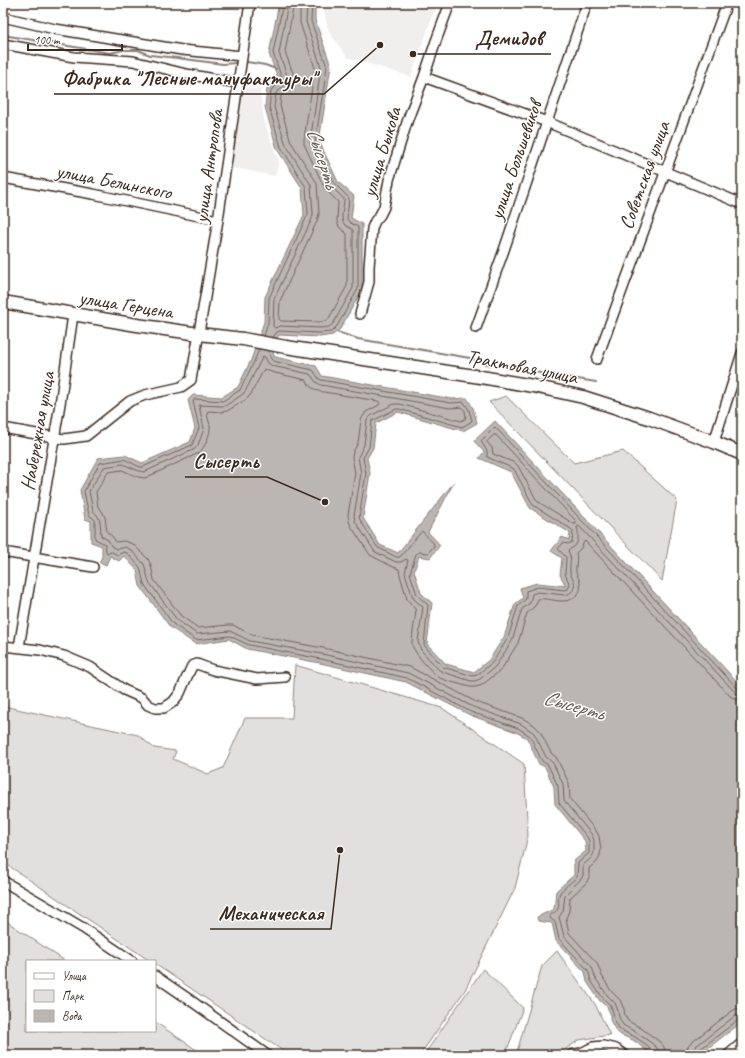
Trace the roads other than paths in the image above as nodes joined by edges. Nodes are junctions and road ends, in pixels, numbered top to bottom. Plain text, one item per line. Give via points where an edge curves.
1 (250, 3) edge
2 (450, 3) edge
3 (587, 3) edge
4 (727, 3) edge
5 (3, 17) edge
6 (3, 44) edge
7 (242, 56) junction
8 (424, 77) junction
9 (238, 83) junction
10 (547, 122) junction
11 (665, 171) junction
12 (3, 178) edge
13 (742, 204) edge
14 (218, 220) junction
15 (3, 302) edge
16 (360, 314) dead end
17 (73, 315) junction
18 (476, 328) dead end
19 (199, 334) junction
20 (243, 339) joint
21 (742, 354) edge
22 (597, 359) dead end
23 (3, 428) edge
24 (55, 438) junction
25 (714, 442) junction
26 (742, 454) edge
27 (3, 552) edge
28 (34, 557) junction
29 (94, 567) dead end
30 (3, 646) edge
31 (19, 647) junction
32 (285, 677) dead end
33 (3, 880) edge
34 (131, 960) edge
35 (156, 977) edge
36 (742, 1043) edge
37 (267, 1055) edge
38 (571, 1055) edge
39 (624, 1055) edge
40 (728, 1055) edge

1 - 7 street, улица Антропова
2 - 8 street, улица Быкова
3 - 10 street, улица Большевиков
4 - 11 street, Советская улица
5 - 7 street via 55,29 182,50
6 - 9 street via 74,57 132,61
7 - 9 street, улица Антропова
8 - 10 street
8 - 16 street, улица Быкова via 389,180 384,207 372,228 369,282
9 - 14 street, улица Антропова
10 - 11 street
10 - 18 street, улица Большевиков
11 - 13 street
11 - 22 street, Советская улица
12 - 14 street, улица Белинского
14 - 19 street, улица Антропова
15 - 17 main road, улица Герцена
17 - 19 main road, улица Герцена
17 - 24 street, Набережная улица
19 - 20 main road, улица Герцена
19 - 24 street, улица Антропова via 191,380 181,387 130,401 86,436
20 - 25 main road, Трактовая улица via 487,378 583,397
21 - 25 street
23 - 24 street
24 - 28 street, Набережная улица
25 - 26 main road, Трактовая улица
27 - 28 street
28 - 29 street
28 - 31 street, Набережная улица
30 - 31 street
31 - 32 street via 64,656 90,667 155,708 164,708 173,702 192,666 197,664 257,679
33 - 34 street
35 - 37 street
36 - 40 street
38 - 39 street via 603,1046 616,1049

